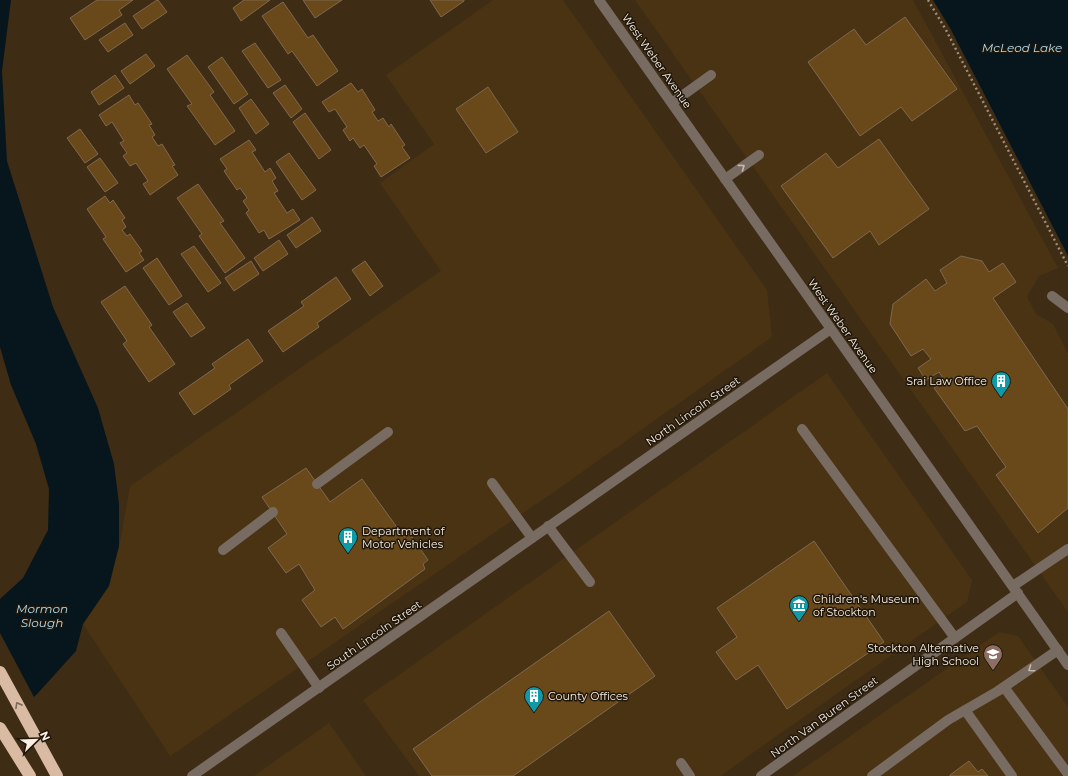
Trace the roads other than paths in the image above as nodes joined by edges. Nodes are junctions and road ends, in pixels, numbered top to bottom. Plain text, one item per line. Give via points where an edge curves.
1 (599, 0) edge
2 (711, 75) dead end
3 (672, 103) junction
4 (759, 155) dead end
5 (725, 179) junction
6 (1052, 296) dead end
7 (1068, 308) edge
8 (831, 329) junction
9 (802, 429) dead end
10 (388, 432) dead end
11 (492, 483) dead end
12 (317, 484) dead end
13 (273, 512) dead end
14 (569, 512) joint
15 (548, 526) junction
16 (532, 538) junction
17 (1068, 549) edge
18 (223, 550) dead end
19 (590, 582) dead end
20 (1015, 590) junction
21 (281, 633) dead end
22 (955, 638) junction
23 (1058, 650) junction
24 (1068, 665) edge
25 (0, 672) edge
26 (1004, 687) junction
27 (319, 688) junction
28 (965, 710) junction
29 (0, 728) edge
30 (681, 763) dead end
31 (1068, 774) edge
32 (764, 775) edge
33 (30, 776) edge
34 (56, 776) edge
35 (192, 776) edge
36 (690, 776) edge
37 (872, 776) edge
38 (1012, 776) edge

1 - 3 street, West Weber Avenue
2 - 3 street
3 - 5 street, West Weber Avenue
5 -> 4 street
5 - 8 street, West Weber Avenue
6 - 7 street
8 - 14 street, North Lincoln Street
8 - 20 street, West Weber Avenue
9 - 22 street
10 - 12 street
11 - 16 street
13 - 18 street
14 - 15 street, South Lincoln Street
15 - 16 street, South Lincoln Street
15 - 19 street
16 - 27 street, South Lincoln Street
17 - 20 street, North Van Buren Street
20 - 22 street, North Van Buren Street
20 - 23 street, West Weber Avenue
21 - 27 street
22 - 32 street, North Van Buren Street
23 - 24 street, West Weber Avenue
23 -> 26 street
34 -> 25 highway
26 - 28 street
26 - 31 street
27 - 35 street, South Lincoln Street
28 - 37 street
28 - 38 street
29 - 33 highway
30 - 36 street

